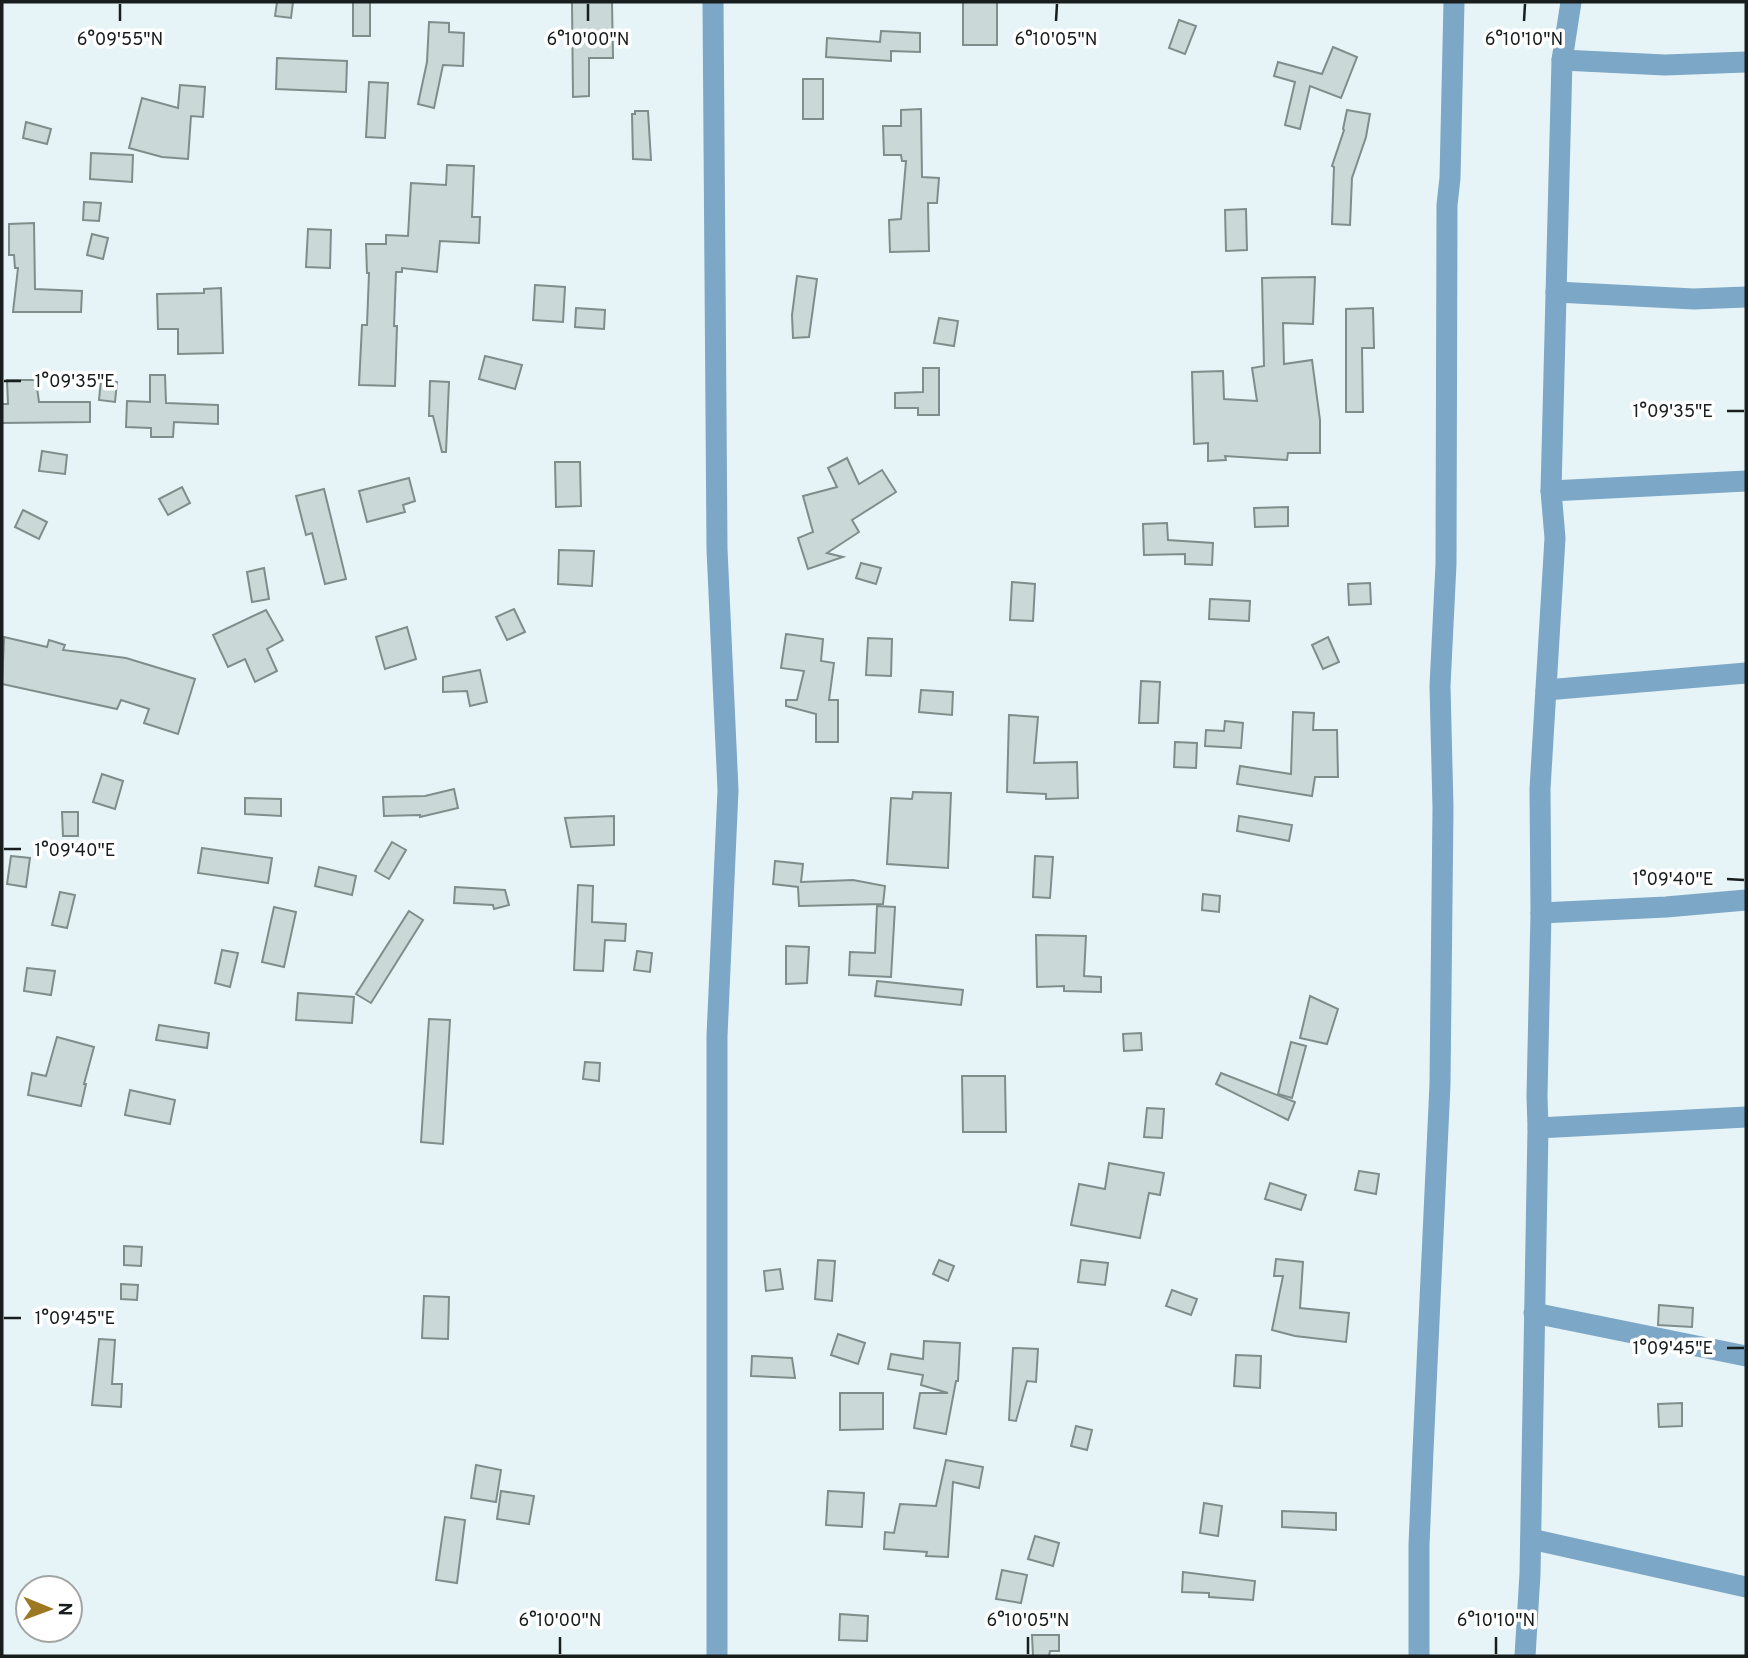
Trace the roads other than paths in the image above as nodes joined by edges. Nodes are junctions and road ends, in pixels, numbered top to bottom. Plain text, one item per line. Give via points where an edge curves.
1 (713, 2) edge
2 (1454, 2) edge
3 (1571, 2) edge
4 (1562, 61) junction
5 (1746, 62) edge
6 (1556, 292) junction
7 (1746, 297) edge
8 (1746, 481) edge
9 (1551, 491) junction
10 (1746, 673) edge
11 (1546, 690) junction
12 (1746, 900) edge
13 (1541, 913) junction
14 (1746, 1117) edge
15 (1538, 1128) junction
16 (1534, 1313) junction
17 (1746, 1356) edge
18 (1531, 1539) junction
19 (1746, 1587) edge
20 (717, 1656) edge
21 (1419, 1656) edge
22 (1525, 1656) edge

1 - 20 street via 717,549 727,790 717,1036
2 - 21 street via 1447,205 1446,564 1440,686 1440,1084 1422,1464
3 - 4 street
4 - 5 street
4 - 6 street
6 - 7 street
6 - 9 street
8 - 9 street
9 - 11 street via 1555,538
10 - 11 street
11 - 13 street via 1540,789
12 - 13 street
13 - 15 street
14 - 15 street
15 - 16 street
16 - 17 street
16 - 18 street
18 - 19 street
18 - 22 street

